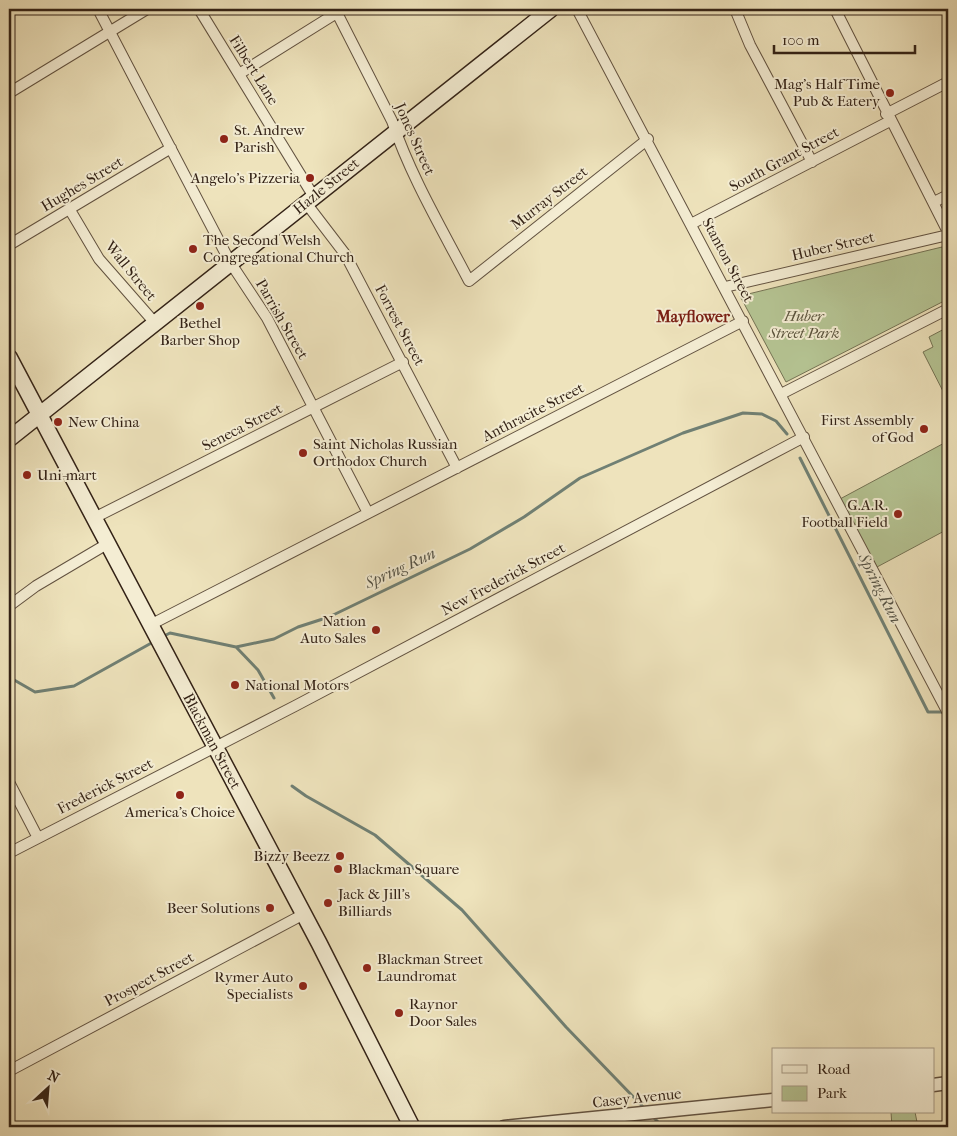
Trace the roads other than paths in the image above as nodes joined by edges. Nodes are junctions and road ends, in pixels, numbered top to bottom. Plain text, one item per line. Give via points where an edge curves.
1 (98, 9) edge
2 (148, 9) edge
3 (199, 9) edge
4 (551, 9) edge
5 (577, 9) edge
6 (735, 9) edge
7 (835, 9) edge
8 (338, 10) edge
9 (110, 33) junction
10 (239, 74) junction
11 (948, 82) edge
12 (9, 93) edge
13 (888, 118) junction
14 (395, 131) junction
15 (648, 139) junction
16 (171, 148) junction
17 (812, 162) junction
18 (948, 195) edge
19 (310, 200) junction
20 (934, 202) junction
21 (70, 210) junction
22 (691, 224) junction
23 (948, 234) edge
24 (9, 245) edge
25 (230, 262) junction
26 (469, 281) joint
27 (725, 287) junction
28 (948, 309) edge
29 (743, 320) junction
30 (155, 323) junction
31 (9, 357) edge
32 (403, 362) junction
33 (781, 394) junction
34 (313, 408) junction
35 (40, 414) junction
36 (804, 438) junction
37 (9, 439) edge
38 (457, 468) junction
39 (368, 513) junction
40 (94, 518) junction
41 (107, 544) junction
42 (9, 606) edge
43 (156, 635) junction
44 (946, 709) edge
45 (215, 746) junction
46 (9, 782) edge
47 (38, 838) junction
48 (9, 853) edge
49 (304, 914) junction
50 (9, 1071) edge
51 (948, 1083) edge
52 (934, 1085) edge
53 (772, 1100) edge
54 (412, 1127) edge
55 (504, 1127) edge

1 - 9 street, Parrish Street
2 - 9 street
3 - 10 street, Filbert Lane
4 - 14 main road, Hazle Street
5 - 15 street, Stanton Street
6 - 17 street via 750,45
7 - 13 street
8 - 10 street
8 - 14 street, Jones Street
9 - 12 street
9 - 16 street, Parrish Street
10 - 19 street, Filbert Lane
11 - 13 street, South Grant Street
13 - 17 street, South Grant Street
13 - 20 street
14 - 19 main road, Hazle Street
14 - 26 street, Jones Street
15 - 22 street, Stanton Street
15 - 26 street, Murray Street
16 - 21 street, Hughes Street
16 - 25 street, Parrish Street
17 - 22 street, South Grant Street
18 - 20 street
19 - 25 main road, Hazle Street
19 - 32 street, Forrest Street via 345,254
20 - 23 street
21 - 24 street, Hughes Street
21 - 30 street, Wall Street via 99,259
22 - 27 street, Stanton Street
23 - 27 street, Huber Street
25 - 30 main road, Hazle Street
25 - 34 street, Parrish Street via 267,318
27 - 29 street, Stanton Street
28 - 33 street
29 - 33 street, Stanton Street
29 - 38 street, Anthracite Street
30 - 35 main road, Hazle Street
31 - 35 main road, Blackman Street
32 - 34 street, Seneca Street
32 - 38 street, Forrest Street
33 - 36 street, Stanton Street
34 - 39 street, Parrish Street
34 - 40 street, Seneca Street
35 - 37 main road, Hazle Street
35 - 40 main road, Blackman Street
36 - 44 street, Stanton Street
36 - 45 street, New Frederick Street
38 - 39 street, Anthracite Street
39 - 43 street, Anthracite Street
40 - 41 main road, Blackman Street
41 - 42 street
41 - 43 main road, Blackman Street
43 - 45 main road, Blackman Street
45 - 47 street, Frederick Street
45 - 49 main road, Blackman Street
46 - 47 street
47 - 48 street, Frederick Street
49 - 50 street, Prospect Street
49 - 54 main road, Blackman Street
51 - 52 street
53 - 55 street, Casey Avenue

